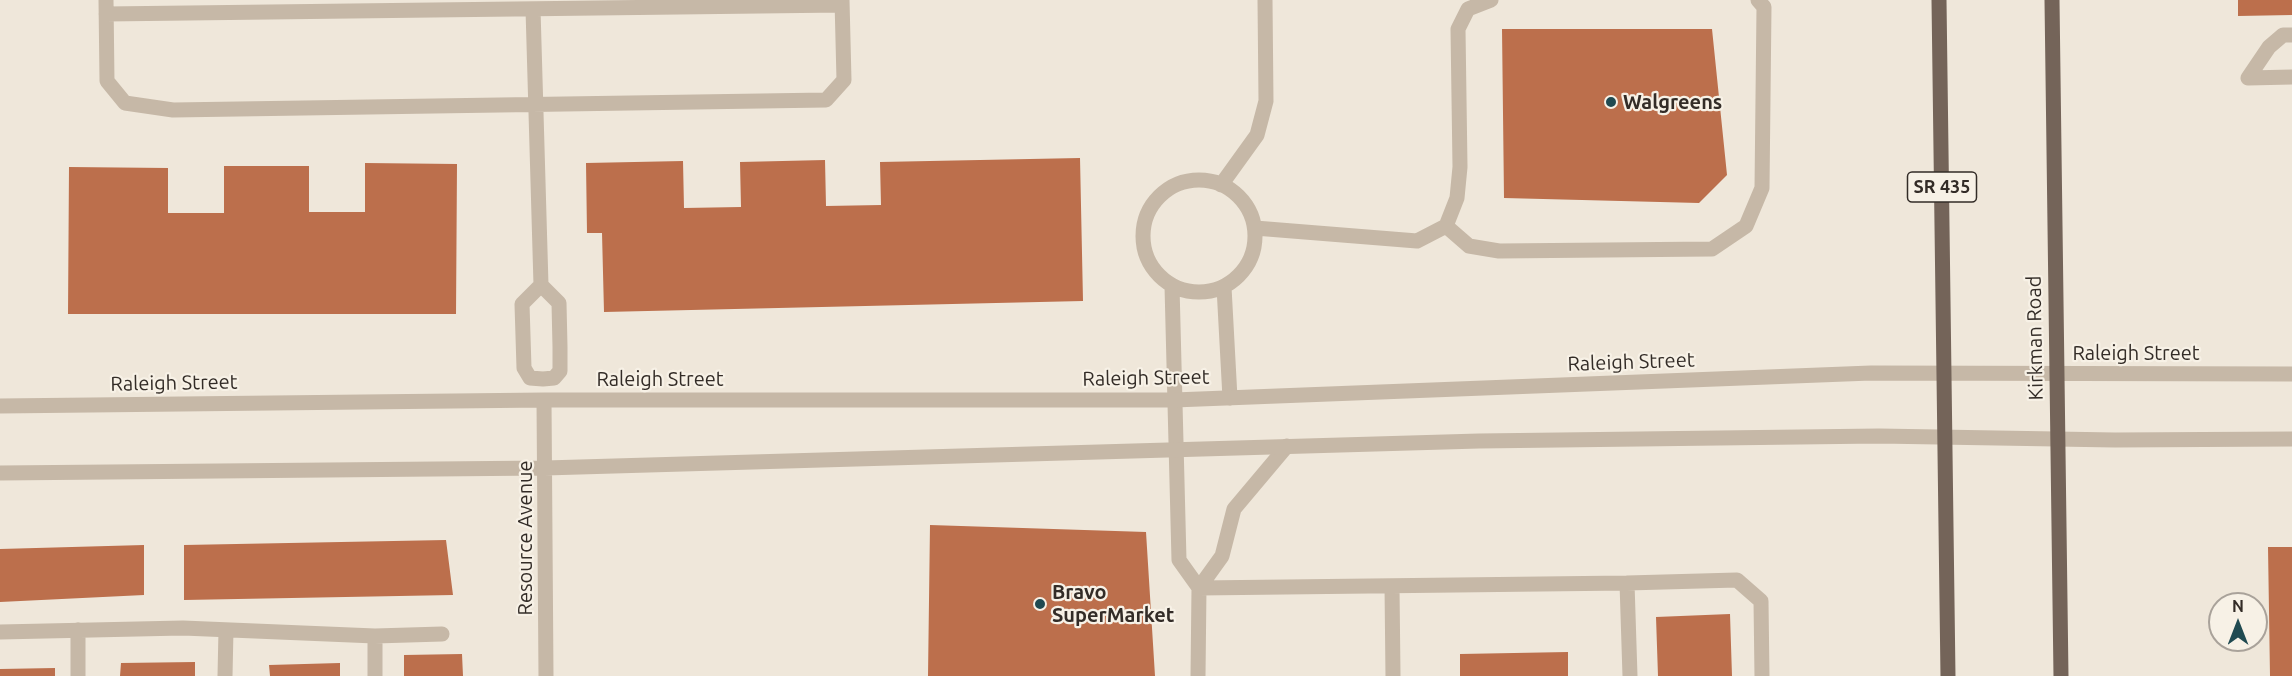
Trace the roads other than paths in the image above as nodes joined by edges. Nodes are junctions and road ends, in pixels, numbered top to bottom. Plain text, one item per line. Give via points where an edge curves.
1 (1265, 0) edge
2 (1491, 0) edge
3 (1758, 0) edge
4 (1939, 0) edge
5 (2052, 0) edge
6 (842, 3) edge
7 (106, 7) edge
8 (533, 9) junction
9 (2292, 35) edge
10 (2292, 77) edge
11 (535, 105) junction
12 (1221, 185) junction
13 (1446, 226) junction
14 (1255, 228) junction
15 (541, 285) junction
16 (1172, 286) junction
17 (1224, 287) junction
18 (1944, 373) junction
19 (2057, 374) junction
20 (2292, 374) edge
21 (543, 379) junction
22 (1230, 398) junction
23 (544, 400) junction
24 (1174, 400) junction
25 (0, 406) edge
26 (1944, 437) junction
27 (2058, 439) junction
28 (2292, 439) edge
29 (1287, 446) junction
30 (1176, 449) junction
31 (545, 468) junction
32 (0, 473) edge
33 (1628, 583) junction
34 (1392, 586) junction
35 (1199, 588) junction
36 (78, 630) junction
37 (226, 630) junction
38 (0, 632) edge
39 (442, 634) dead end
40 (375, 636) junction
41 (78, 676) edge
42 (225, 676) edge
43 (375, 676) edge
44 (546, 676) edge
45 (1198, 676) edge
46 (1393, 676) edge
47 (1630, 676) edge
48 (1762, 676) edge
49 (1948, 676) edge
50 (2061, 676) edge

1 - 12 street via 1266,101 1257,135
2 - 13 street via 1468,9 1458,29 1460,167 1457,198
3 - 13 street via 1764,7 1762,188 1746,226 1712,249 1499,250 1468,246
4 - 18 main road, SR 435
5 - 19 main road, Kirkman Road
6 - 8 street
6 - 11 street via 844,80 826,100
7 - 8 street
7 - 11 street via 107,81 125,103 173,110
8 - 11 street
9 - 10 street via 2283,35 2269,47 2248,78
11 - 15 street
12 - 14 street via 1238,195
12 - 16 street via 1203,180 1184,182 1167,190 1153,204 1145,221 1147,258 1157,274
13 - 14 street via 1418,241
14 - 17 street via 1255,246 1249,262
15 - 21 street via 559,303 560,347 560,371 554,378
15 - 21 street via 522,304 524,368 530,378
16 - 17 street via 1189,292
16 - 24 street
17 - 22 street
18 - 19 street, Raleigh Street
18 - 22 street, Raleigh Street
18 - 26 main road, SR 435
19 - 20 street, Raleigh Street
19 - 27 main road, Kirkman Road
21 - 23 street, Resource Avenue
22 - 24 street, Raleigh Street
23 - 24 street, Raleigh Street
23 - 25 street, Raleigh Street
23 - 31 street, Resource Avenue
24 - 30 street
26 - 27 street
26 - 29 street
26 - 49 main road, SR 435
27 - 28 street
27 - 50 main road, Kirkman Road
29 - 30 street
29 - 35 street via 1234,509 1222,556
30 - 31 street
30 - 35 street via 1179,560
31 - 32 street
31 - 44 street, Resource Avenue
33 - 34 street
33 - 47 street
33 - 48 street via 1737,580 1761,601
34 - 35 street
34 - 46 street
35 - 45 street
36 - 37 street
36 - 38 street
36 - 41 street
37 - 40 street
37 - 42 street
39 - 40 street
40 - 43 street

